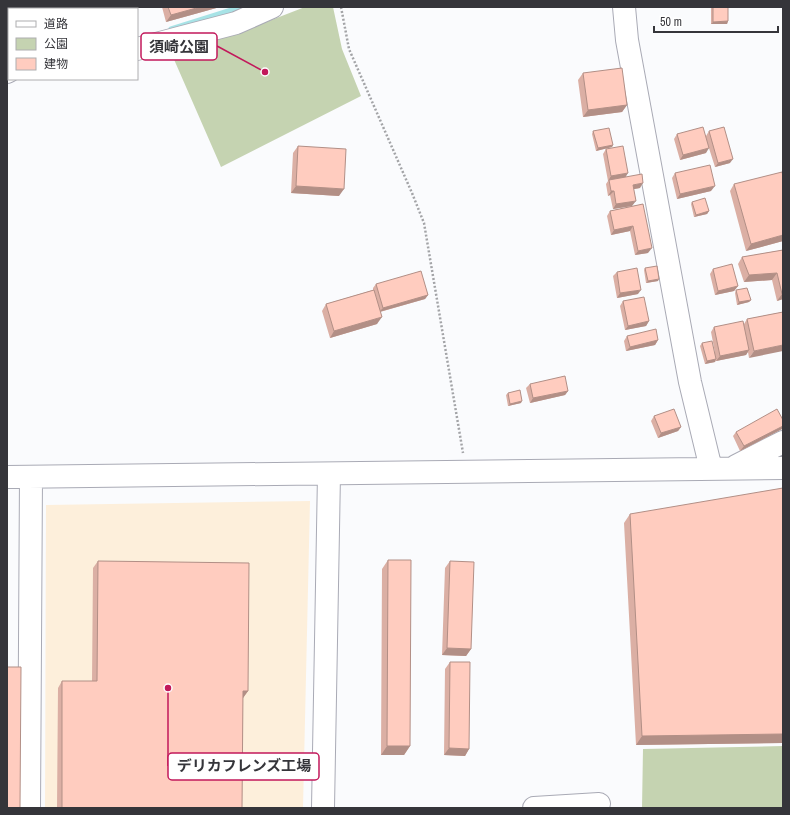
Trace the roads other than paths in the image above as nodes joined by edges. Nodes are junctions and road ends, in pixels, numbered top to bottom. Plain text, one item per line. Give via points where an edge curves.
1 (272, 7) edge
2 (624, 7) edge
3 (138, 49) edge
4 (783, 442) edge
5 (721, 468) junction
6 (783, 468) edge
7 (328, 474) junction
8 (7, 477) edge
9 (31, 477) junction
10 (599, 804) dead end
11 (29, 808) edge
12 (323, 808) edge
13 (534, 808) edge

1 - 3 street via 236,23
2 - 5 street via 627,40 689,374
4 - 5 street
5 - 6 street
5 - 7 street
7 - 9 street
7 - 12 street
8 - 9 street
9 - 11 street
10 - 13 street

